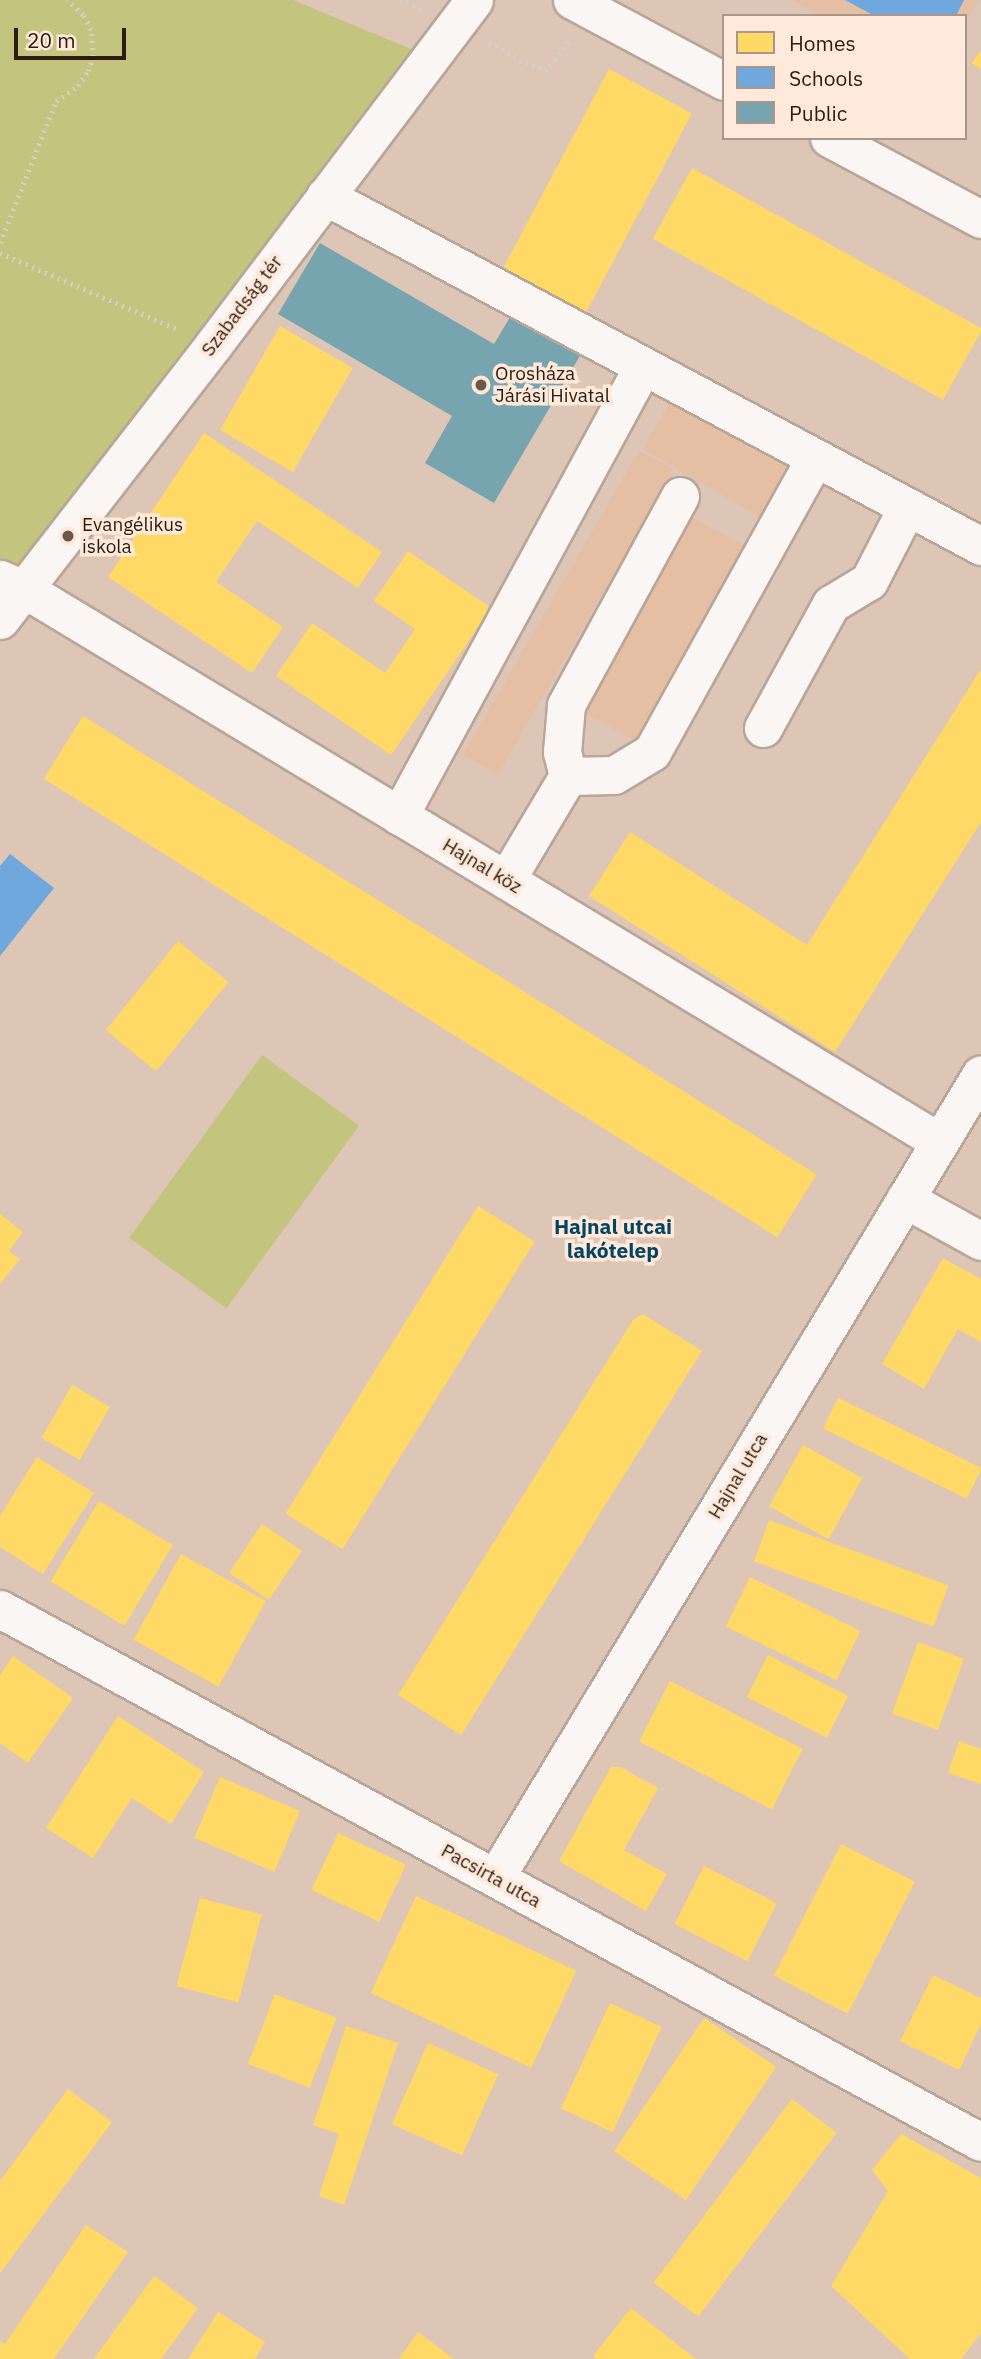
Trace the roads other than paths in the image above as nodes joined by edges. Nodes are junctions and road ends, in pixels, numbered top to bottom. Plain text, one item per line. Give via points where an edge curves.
1 (583, 5) edge
2 (464, 13) edge
3 (722, 80) edge
4 (834, 140) edge
5 (325, 196) junction
6 (981, 219) edge
7 (643, 366) junction
8 (815, 458) junction
9 (680, 496) dead end
10 (907, 507) junction
11 (981, 546) edge
12 (12, 584) edge
13 (0, 620) edge
14 (764, 728) dead end
15 (568, 776) junction
16 (399, 816) junction
17 (506, 880) junction
18 (981, 1073) edge
19 (940, 1142) junction
20 (905, 1199) junction
21 (981, 1241) edge
22 (0, 1609) edge
23 (495, 1878) junction
24 (981, 2142) edge

1 - 3 street
2 - 5 street, Szabadság tér
4 - 6 street
5 - 7 street
5 - 12 street, Szabadság tér via 214,344
7 - 8 street
7 - 16 street
8 - 10 street
8 - 15 street via 652,752 614,775
9 - 15 street via 566,705 562,752
10 - 11 street
10 - 14 street via 869,581 831,604
12 - 13 street, Szabadság tér
12 - 16 street, Hajnal köz
15 - 17 street
16 - 17 street, Hajnal köz
17 - 19 street, Hajnal köz
18 - 19 street, Hajnal utca
19 - 20 street, Hajnal utca
20 - 21 street
20 - 23 street, Hajnal utca
22 - 23 street, Pacsirta utca
23 - 24 street, Pacsirta utca

